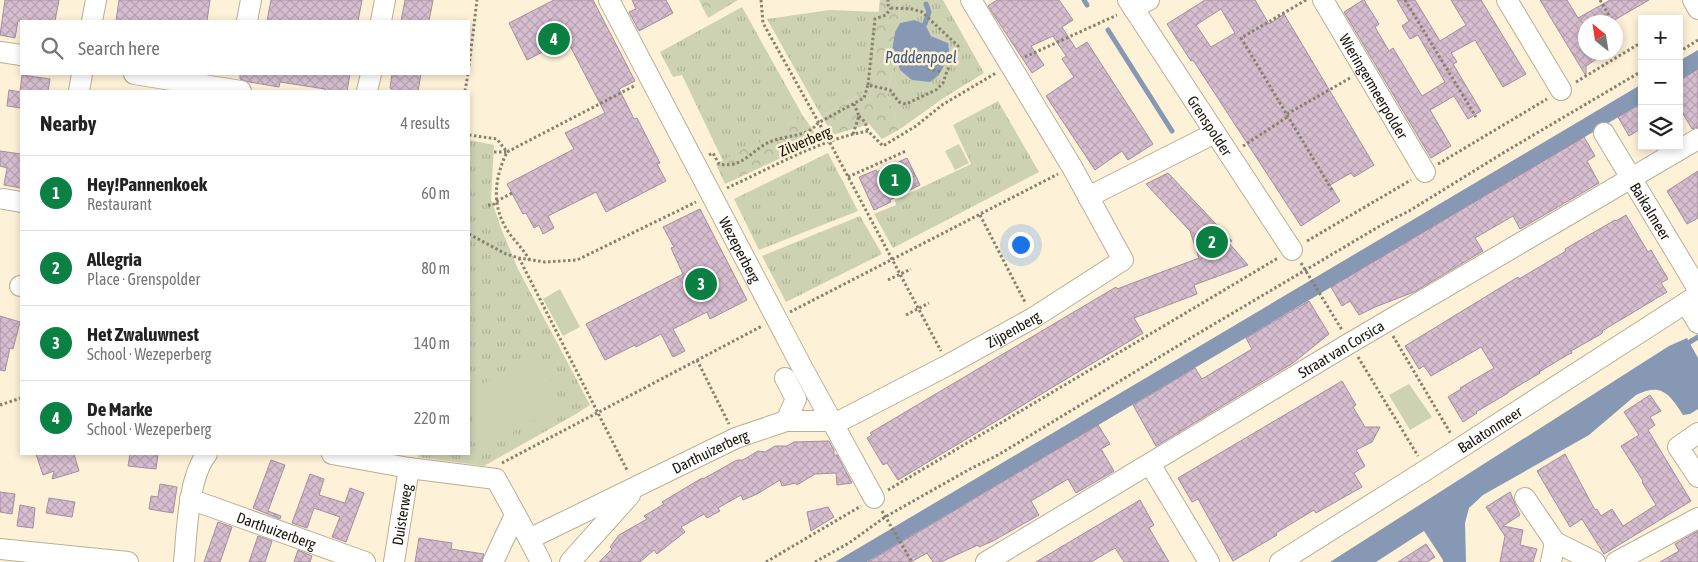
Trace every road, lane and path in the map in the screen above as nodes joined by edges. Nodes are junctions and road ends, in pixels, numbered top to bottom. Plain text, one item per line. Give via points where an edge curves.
1 (96, 0) edge
2 (251, 0) edge
3 (385, 0) edge
4 (477, 0) edge
5 (608, 0) edge
6 (761, 0) edge
7 (888, 0) edge
8 (972, 0) edge
9 (1306, 0) edge
10 (1323, 0) edge
11 (1405, 0) edge
12 (1507, 0) edge
13 (1600, 0) edge
14 (1693, 0) edge
15 (1137, 3) edge
16 (891, 8) junction
17 (1698, 8) edge
18 (1609, 15) edge
19 (92, 20) edge
20 (247, 20) edge
21 (381, 20) edge
22 (1698, 40) edge
23 (1638, 44) edge
24 (1683, 49) edge
25 (0, 52) edge
26 (932, 53) dead end
27 (20, 55) edge
28 (470, 58) edge
29 (947, 60) dead end
30 (1010, 64) junction
31 (928, 68) dead end
32 (1364, 70) junction
33 (941, 72) dead end
34 (1638, 73) edge
35 (82, 75) edge
36 (143, 75) edge
37 (371, 75) edge
38 (468, 75) edge
39 (650, 78) junction
40 (237, 85) edge
41 (868, 85) junction
42 (79, 90) edge
43 (367, 90) edge
44 (466, 90) edge
45 (1561, 90) junction
46 (854, 104) junction
47 (1288, 115) junction
48 (859, 116) junction
49 (1476, 117) dead end
50 (818, 123) junction
51 (868, 131) junction
52 (1215, 133) junction
53 (1604, 133) dead end
54 (853, 134) junction
55 (470, 135) edge
56 (1698, 139) edge
57 (829, 141) junction
58 (494, 152) dead end
59 (507, 152) junction
60 (906, 152) dead end
61 (1230, 154) junction
62 (694, 163) junction
63 (1072, 167) junction
64 (1425, 172) junction
65 (848, 177) junction
66 (1631, 178) junction
67 (1332, 190) dead end
68 (512, 193) dead end
69 (711, 195) junction
70 (1088, 196) junction
71 (497, 200) junction
72 (488, 205) dead end
73 (980, 214) junction
74 (470, 235) edge
75 (1292, 250) junction
76 (519, 258) junction
77 (529, 259) junction
78 (893, 260) junction
79 (910, 269) dead end
80 (1306, 271) junction
81 (900, 274) junction
82 (888, 280) dead end
83 (929, 303) dead end
84 (1695, 306) edge
85 (919, 309) junction
86 (906, 315) dead end
87 (776, 318) junction
88 (1033, 318) junction
89 (1385, 322) junction
90 (1350, 343) junction
91 (697, 360) junction
92 (948, 365) junction
93 (794, 373) junction
94 (20, 398) edge
95 (0, 405) edge
96 (598, 412) junction
97 (786, 420) junction
98 (833, 422) junction
99 (1698, 433) edge
100 (736, 438) junction
101 (1460, 448) junction
102 (206, 455) edge
103 (338, 455) edge
104 (1150, 464) junction
105 (498, 465) dead end
106 (409, 468) junction
107 (1426, 470) junction
108 (1698, 477) edge
109 (637, 488) junction
110 (874, 498) junction
111 (1526, 498) dead end
112 (190, 499) junction
113 (515, 515) junction
114 (885, 517) junction
115 (1698, 518) edge
116 (529, 539) junction
117 (1555, 542) junction
118 (0, 548) edge
119 (128, 562) edge
120 (184, 562) edge
121 (365, 562) edge
122 (394, 562) edge
123 (493, 562) edge
124 (541, 562) edge
125 (570, 562) edge
126 (766, 562) edge
127 (815, 562) edge
128 (912, 562) edge
129 (986, 562) edge
130 (1209, 562) edge
131 (1280, 562) edge
132 (1550, 562) edge
133 (1595, 562) edge
134 (1616, 562) edge

1 - 19 street
2 - 20 street
3 - 21 street
4 - 28 path
5 - 39 street, Wezeperberg
6 - 50 path via 763,23
7 - 16 path
8 - 30 street, Zijpenberg
9 - 47 path via 1241,38
10 - 32 street, Wieringermeerpolder
11 - 49 path
12 - 45 street
13 - 18 path
14 - 17 street
15 - 30 path
15 - 52 street, Grenspolder
16 - 41 path via 886,15 875,19
16 - 41 path via 922,12 958,46 958,50 936,90 906,104 899,102 890,90
22 - 24 path
23 - 45 path
25 - 27 street
26 - 29 path
30 - 51 path via 883,146
30 - 63 street, Zijpenberg
31 - 33 path
32 - 47 path
32 - 64 street, Wieringermeerpolder
34 - 80 path
35 - 42 street
36 - 40 street
37 - 43 street
38 - 44 path
39 - 59 path
39 - 62 street, Wezeperberg
41 - 46 path via 864,98
45 - 64 path
46 - 48 path
46 - 50 path
47 - 61 path
47 - 67 path
48 - 51 path
48 - 54 path
50 - 57 path
50 - 62 path via 814,129 772,141 735,164 719,164 713,153
51 - 54 path, Zilverberg
52 - 61 street, Grenspolder
52 - 70 street
53 - 66 street, Baikalmeer
54 - 57 path, Zilverberg
55 - 59 path via 497,139
56 - 66 street, Straat van Corsica
57 - 65 path
57 - 69 path, Zilverberg
58 - 59 path
59 - 71 path via 499,168
60 - 65 path
61 - 75 street, Grenspolder
62 - 69 street, Wezeperberg
63 - 70 street, Zijpenberg
63 - 73 path
64 - 75 path
65 - 78 path
66 - 84 street, Baikalmeer
66 - 89 street, Straat van Corsica
68 - 71 path
69 - 77 path, Zilverberg via 577,260 545,262
69 - 87 street, Wezeperberg
70 - 88 street, Zijpenberg via 1123,260
71 - 72 path
71 - 77 path via 499,214
73 - 78 path
73 - 88 path
74 - 76 path, Zilverberg
75 - 110 path
76 - 77 path, Zilverberg
76 - 96 path
78 - 81 path
78 - 87 path
79 - 81 path
80 - 90 path
80 - 114 path via 998,455
81 - 82 path
81 - 85 path
83 - 85 path
84 - 101 street, Balatonmeer
85 - 86 path
85 - 92 path
87 - 91 path
87 - 93 street, Wezeperberg
88 - 92 street, Zijpenberg
89 - 90 street, Straat van Corsica
89 - 101 path
90 - 104 street, Straat van Corsica
90 - 107 path
91 - 96 path
91 - 100 path
92 - 98 street, Zijpenberg
93 - 97 street via 796,399
93 - 98 street, Wezeperberg
94 - 95 path
96 - 105 path
96 - 109 path
97 - 98 street, Darthuizerberg
97 - 100 street, Darthuizerberg
98 - 110 street, Wezeperberg
99 - 108 street via 1678,447
100 - 109 street, Darthuizerberg
101 - 107 street, Balatonmeer
102 - 112 street via 201,461
103 - 106 street
104 - 129 street, Straat van Corsica
104 - 130 street
106 - 113 street via 496,479
106 - 122 street, Duisterweg
107 - 131 street, Balatonmeer
109 - 116 street, Darthuizerberg
109 - 125 street, Darthuizerberg
110 - 126 path
111 - 117 street
112 - 120 street
112 - 121 street, Darthuizerberg
113 - 116 street
113 - 123 street
114 - 127 path
114 - 128 path
115 - 134 street
116 - 124 street
117 - 132 street
117 - 133 street
118 - 119 street

